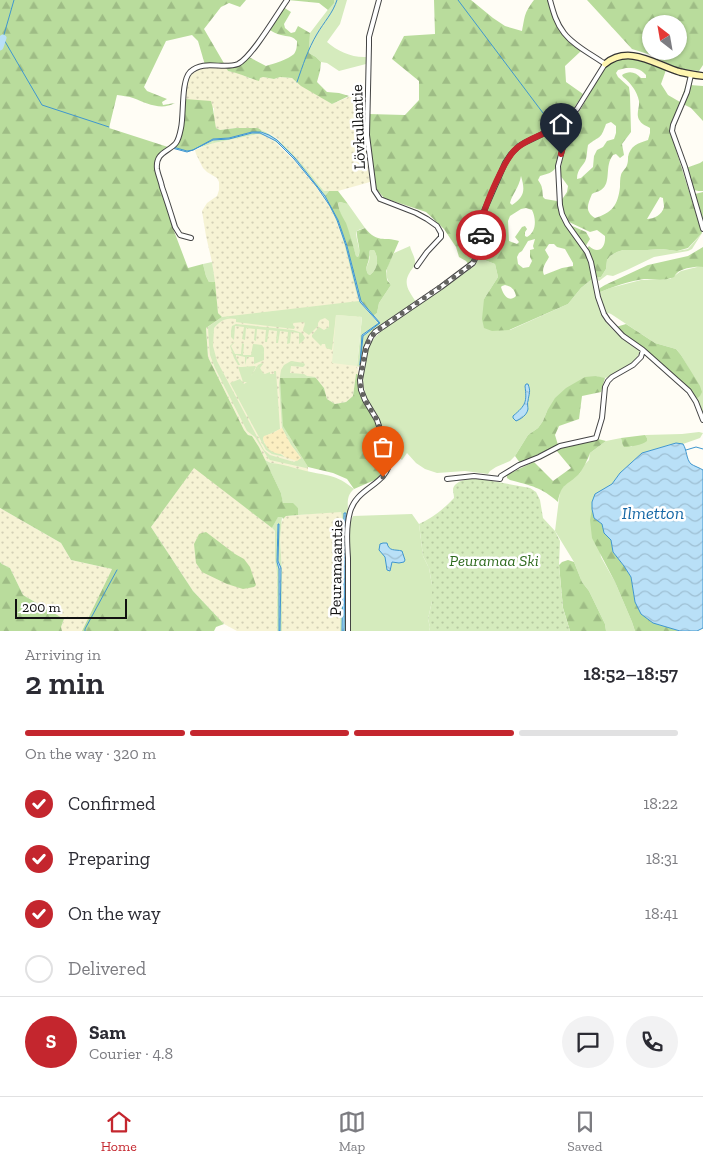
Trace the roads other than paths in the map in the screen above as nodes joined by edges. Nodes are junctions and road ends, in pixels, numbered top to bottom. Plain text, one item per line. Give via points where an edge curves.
1 (287, 0) edge
2 (379, 0) edge
3 (550, 0) edge
4 (605, 64) junction
5 (703, 72) edge
6 (697, 75) edge
7 (571, 116) junction
8 (561, 124) junction
9 (568, 129) junction
10 (703, 229) edge
11 (191, 238) dead end
12 (417, 266) dead end
13 (643, 350) junction
14 (703, 420) edge
15 (447, 479) dead end
16 (348, 631) edge

1 - 11 street via 253,50 240,63 203,66 190,72 186,78 178,141 159,157 157,168 175,228 180,235
2 - 12 street, Lövkullantie via 368,45 367,134 373,183 380,199 416,213 440,229 441,237
3 - 4 street via 564,34
4 - 6 street via 620,56 635,56
4 - 7 street, Peuramaantie
5 - 6 street
6 - 10 street via 672,131
7 - 8 street, Peuramaantie
7 - 9 street
8 - 9 street
8 - 16 street, Peuramaantie via 518,146 505,163 484,211 480,245 473,263 375,332 368,342 361,390 377,420 390,459 386,473 359,495 350,512 347,531
9 - 13 street via 558,166 562,214 587,252 604,314 623,336
13 - 14 street via 689,391
13 - 15 street via 633,365 608,381 596,438 560,446 519,465 500,479 474,476

